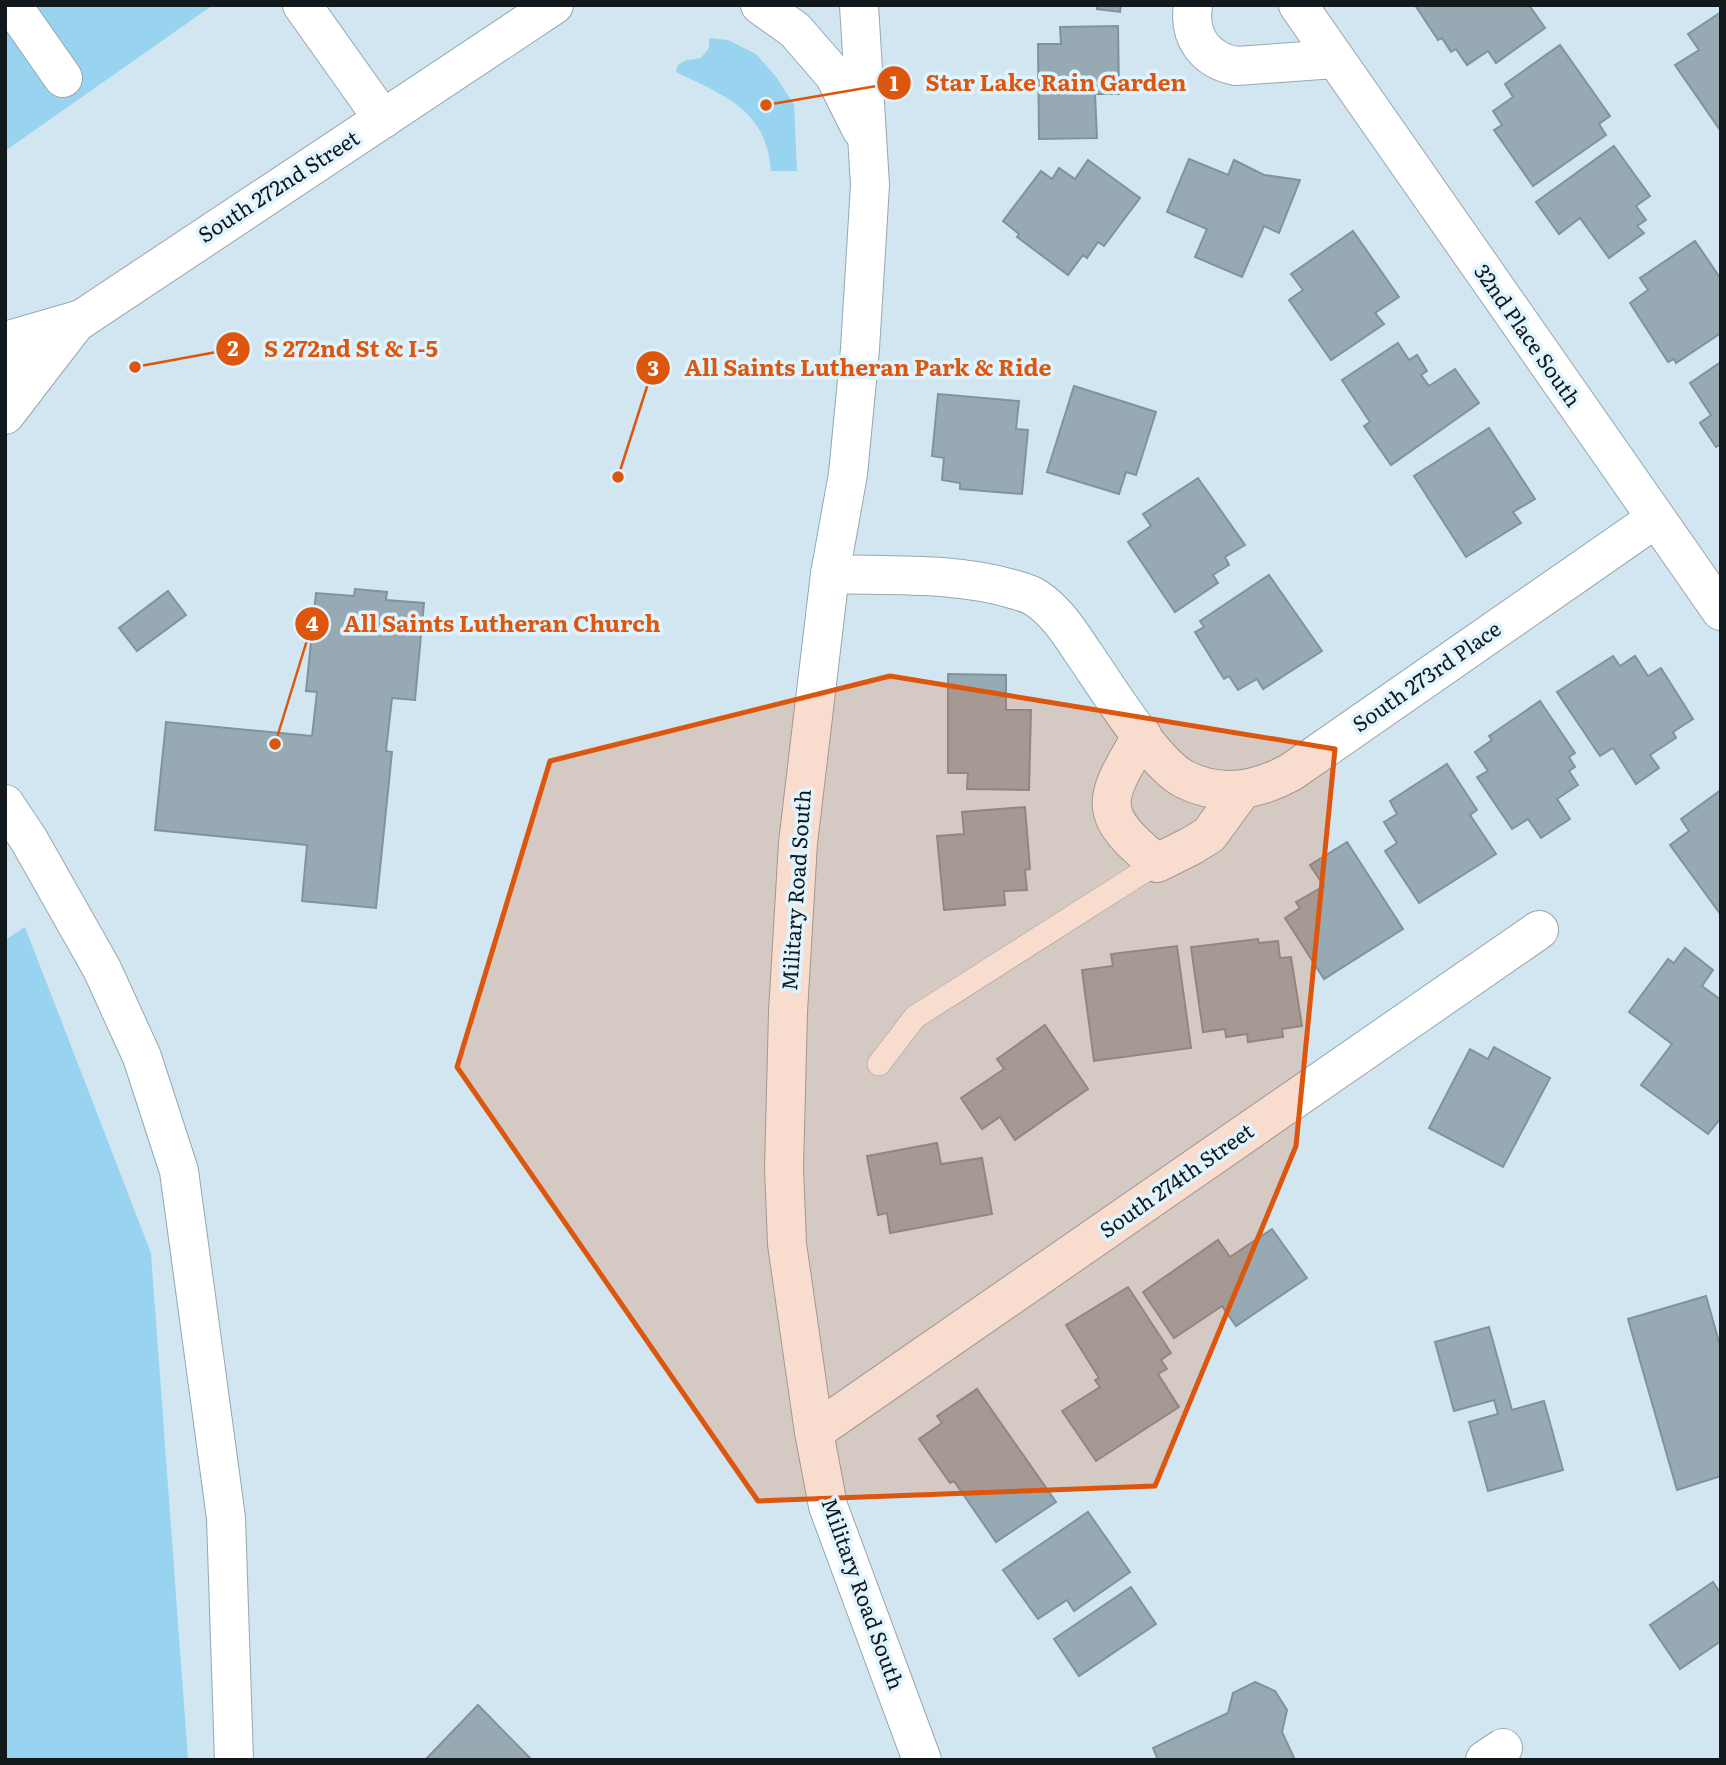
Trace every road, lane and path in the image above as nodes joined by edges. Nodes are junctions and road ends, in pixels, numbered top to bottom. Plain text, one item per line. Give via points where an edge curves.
1 (12, 5) edge
2 (302, 5) edge
3 (554, 5) edge
4 (760, 5) edge
5 (859, 5) edge
6 (1193, 5) edge
7 (1298, 5) edge
8 (1335, 59) junction
9 (63, 78) dead end
10 (383, 118) junction
11 (867, 142) junction
12 (78, 320) junction
13 (5, 341) edge
14 (5, 370) edge
15 (5, 415) edge
16 (1655, 519) junction
17 (830, 574) junction
18 (1721, 611) edge
19 (1142, 735) junction
20 (1242, 790) junction
21 (5, 804) edge
22 (1157, 863) junction
23 (1539, 930) dead end
24 (879, 1064) dead end
25 (814, 1432) junction
26 (234, 1760) edge
27 (921, 1760) edge

1 - 9 main road
2 - 10 main road
3 - 10 main road, South 272nd Street
4 - 11 main road via 795,30 834,75
5 - 11 main road, Military Road South
6 - 8 main road via 1193,30 1199,44 1222,63
7 - 8 main road, 32nd Place South
8 - 16 main road, 32nd Place South
10 - 12 main road, South 272nd Street
11 - 17 main road, Military Road South via 870,185 860,349 848,474
12 - 13 main road
12 - 14 main road, South 272nd Street
12 - 15 main road
16 - 18 main road, 32nd Place South
16 - 20 main road, South 273rd Place via 1290,772 1271,783
17 - 19 main road via 969,579 1034,596 1060,618
17 - 25 main road, Military Road South via 799,843 784,1168 787,1244
19 - 20 main road, South 273rd Place via 1184,779 1219,790
19 - 22 main road via 1114,785 1111,800 1121,832
20 - 22 main road via 1209,835
21 - 26 main road via 102,969 142,1057 179,1171 226,1518
22 - 24 lane via 915,1017
23 - 25 main road, South 274th Street
25 - 27 main road, Military Road South via 828,1506

